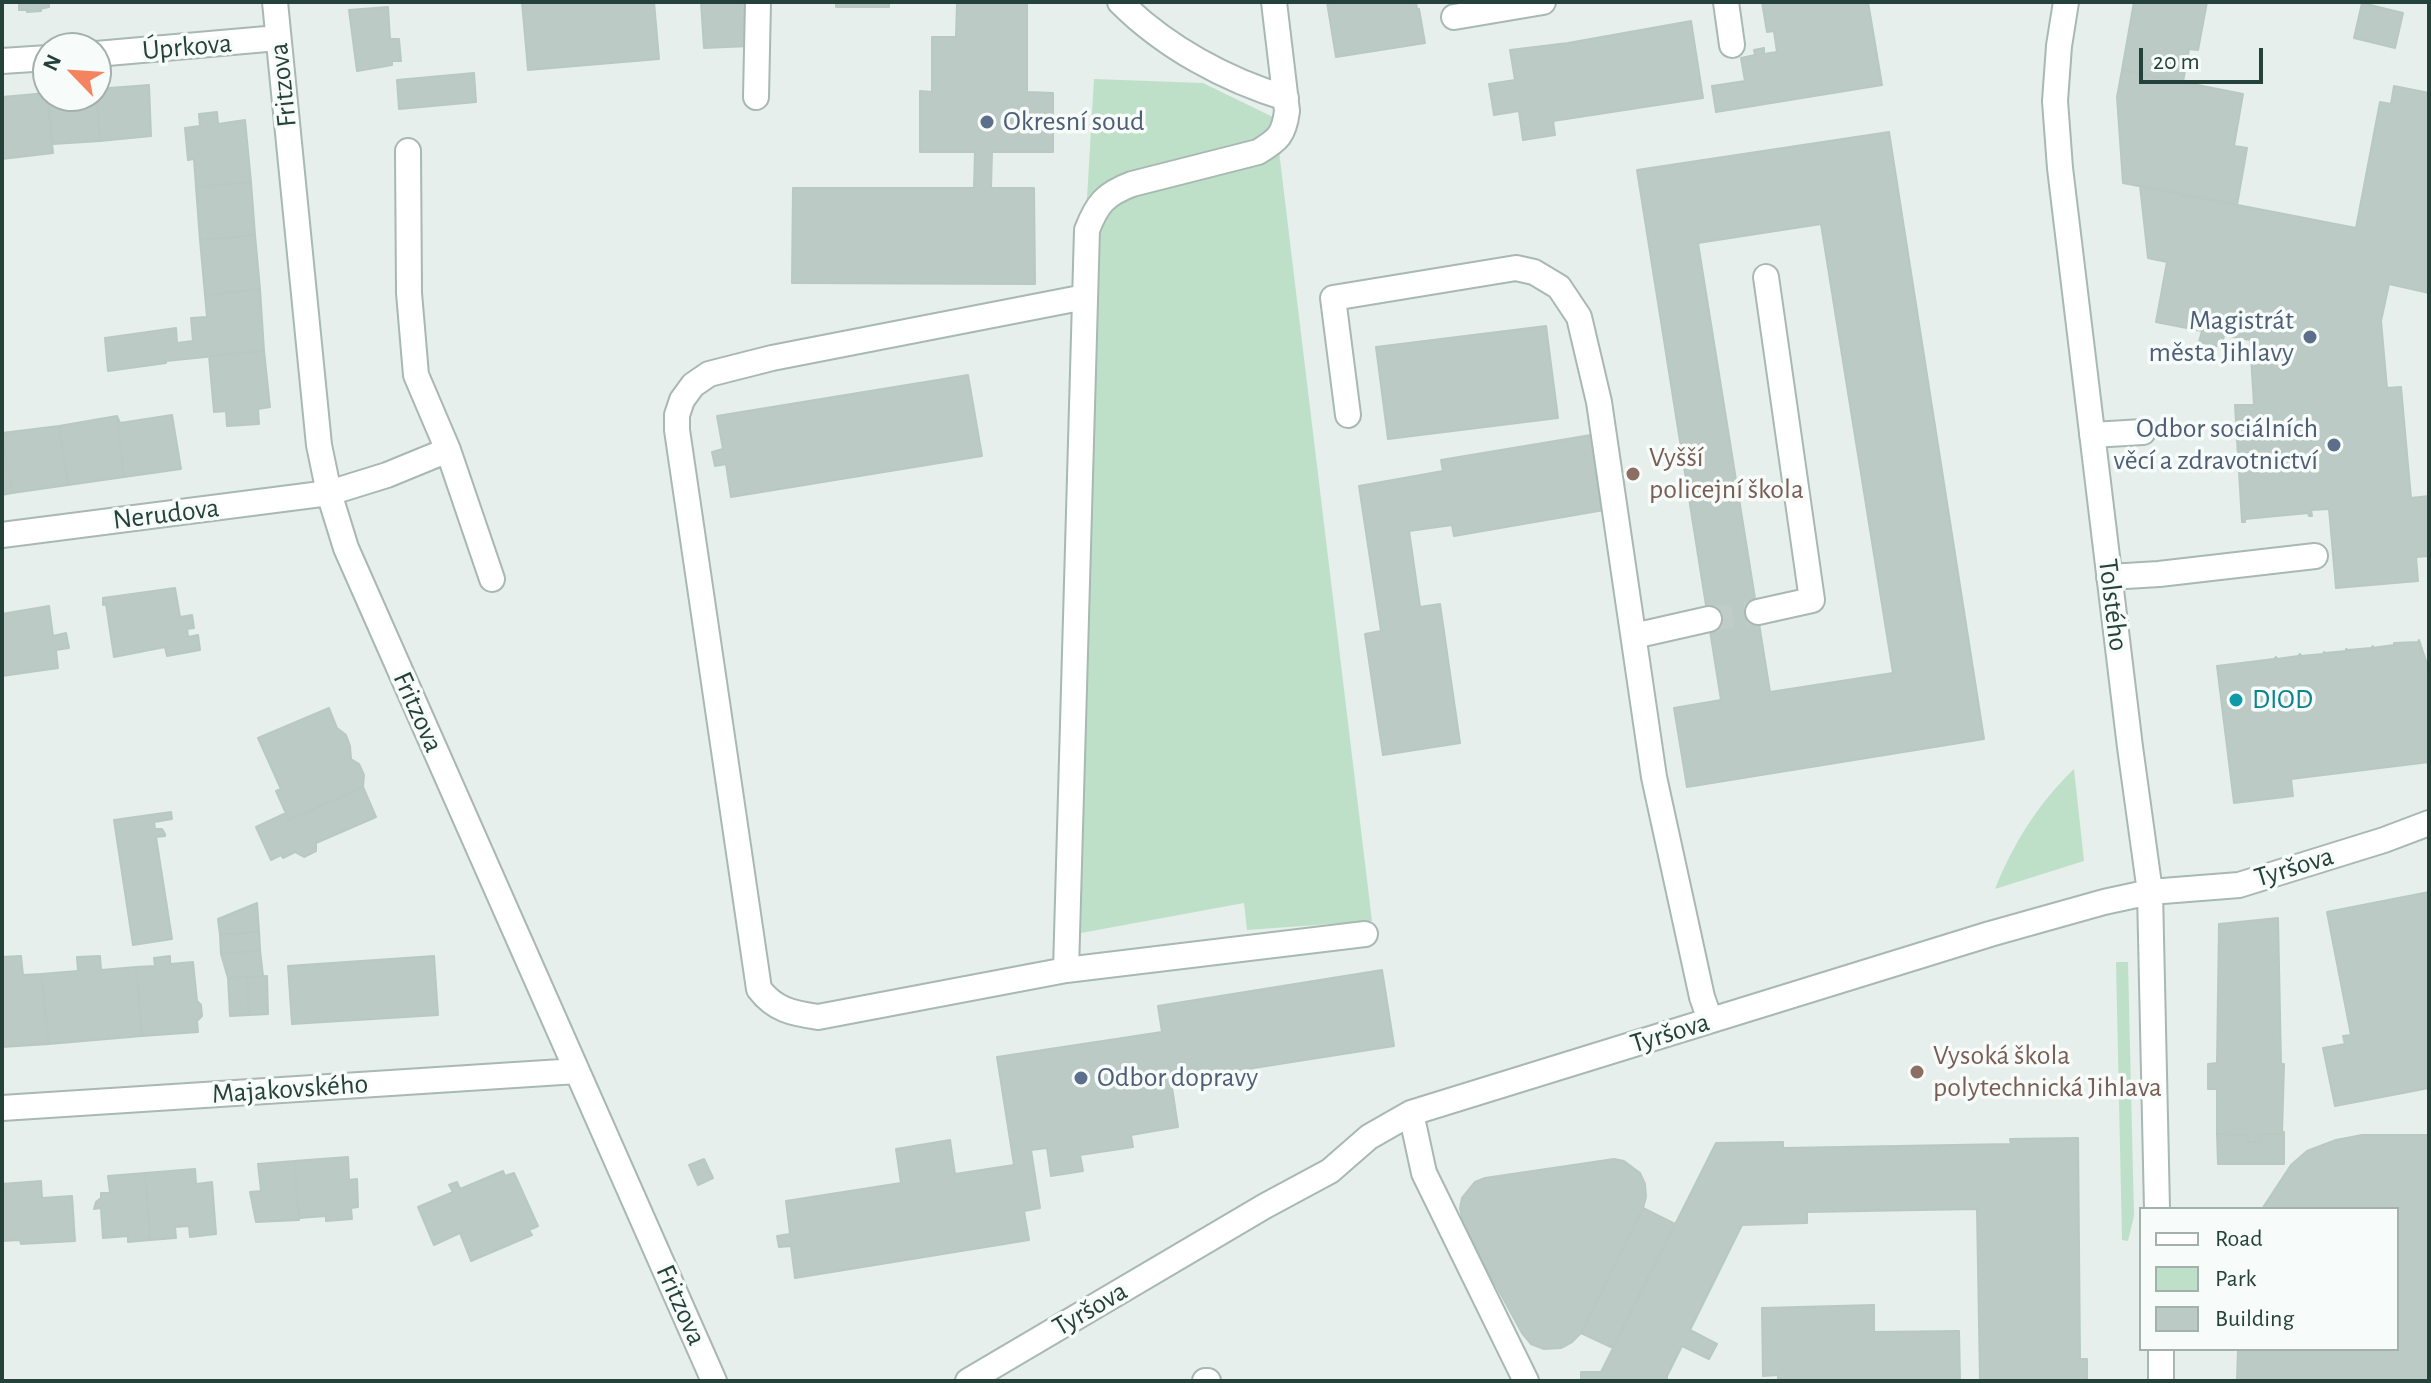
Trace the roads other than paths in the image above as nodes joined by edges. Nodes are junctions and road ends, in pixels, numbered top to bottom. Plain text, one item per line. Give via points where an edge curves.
1 (275, 2) edge
2 (758, 2) edge
3 (1120, 2) edge
4 (1274, 2) edge
5 (1543, 2) edge
6 (1726, 2) edge
7 (2066, 2) edge
8 (1454, 17) dead end
9 (278, 38) junction
10 (1732, 45) dead end
11 (112, 53) edge
12 (32, 59) edge
13 (2, 61) edge
14 (756, 97) dead end
15 (1286, 98) junction
16 (408, 151) dead end
17 (1766, 277) dead end
18 (1085, 297) junction
19 (1348, 415) dead end
20 (2143, 432) dead end
21 (2092, 435) junction
22 (448, 450) junction
23 (329, 493) junction
24 (2, 535) edge
25 (2315, 556) dead end
26 (2109, 577) junction
27 (492, 579) dead end
28 (1758, 612) tunnel mouth
29 (1709, 619) tunnel mouth
30 (1634, 636) junction
31 (2429, 823) edge
32 (2150, 892) junction
33 (1365, 934) dead end
34 (1066, 970) junction
35 (1710, 1020) junction
36 (577, 1071) junction
37 (2, 1108) edge
38 (1411, 1113) junction
39 (2157, 1207) edge
40 (2161, 1351) edge
41 (714, 1381) edge
42 (968, 1381) edge
43 (1526, 1381) edge
44 (2161, 1381) edge

1 - 9 street, Fritzova
2 - 14 street
3 - 15 street via 1172,44 1245,84
4 - 15 street
5 - 8 street
6 - 10 street
7 - 21 street, Tolstého via 2055,101
9 - 11 street, Úprkova
9 - 23 street, Fritzova via 319,445
12 - 13 street
15 - 18 street via 1285,128 1258,152 1132,184 1101,202 1087,230
16 - 22 street via 409,293 416,375
17 - 28 street via 1812,600
18 - 34 street
18 - 34 street via 709,374 693,385 677,415 759,989 770,1003 818,1017
19 - 30 street via 1333,298 1516,268 1559,287 1579,317 1599,402
20 - 21 street
21 - 26 street, Tolstého
22 - 23 street, Nerudova
22 - 27 street
23 - 24 street, Nerudova
23 - 36 street, Fritzova via 346,548
25 - 26 street
26 - 32 street, Tolstého
29 - 30 street
30 - 35 street via 1654,777
31 - 32 street, Tyršova via 2239,885
32 - 35 street, Tyršova via 1990,934
32 - 39 street, Tolstého
33 - 34 street
35 - 38 street, Tyršova
36 - 37 street, Majakovského
36 - 41 street, Fritzova
38 - 42 street, Tyršova via 1369,1137 1330,1171
38 - 43 street via 1424,1173
40 - 44 street

